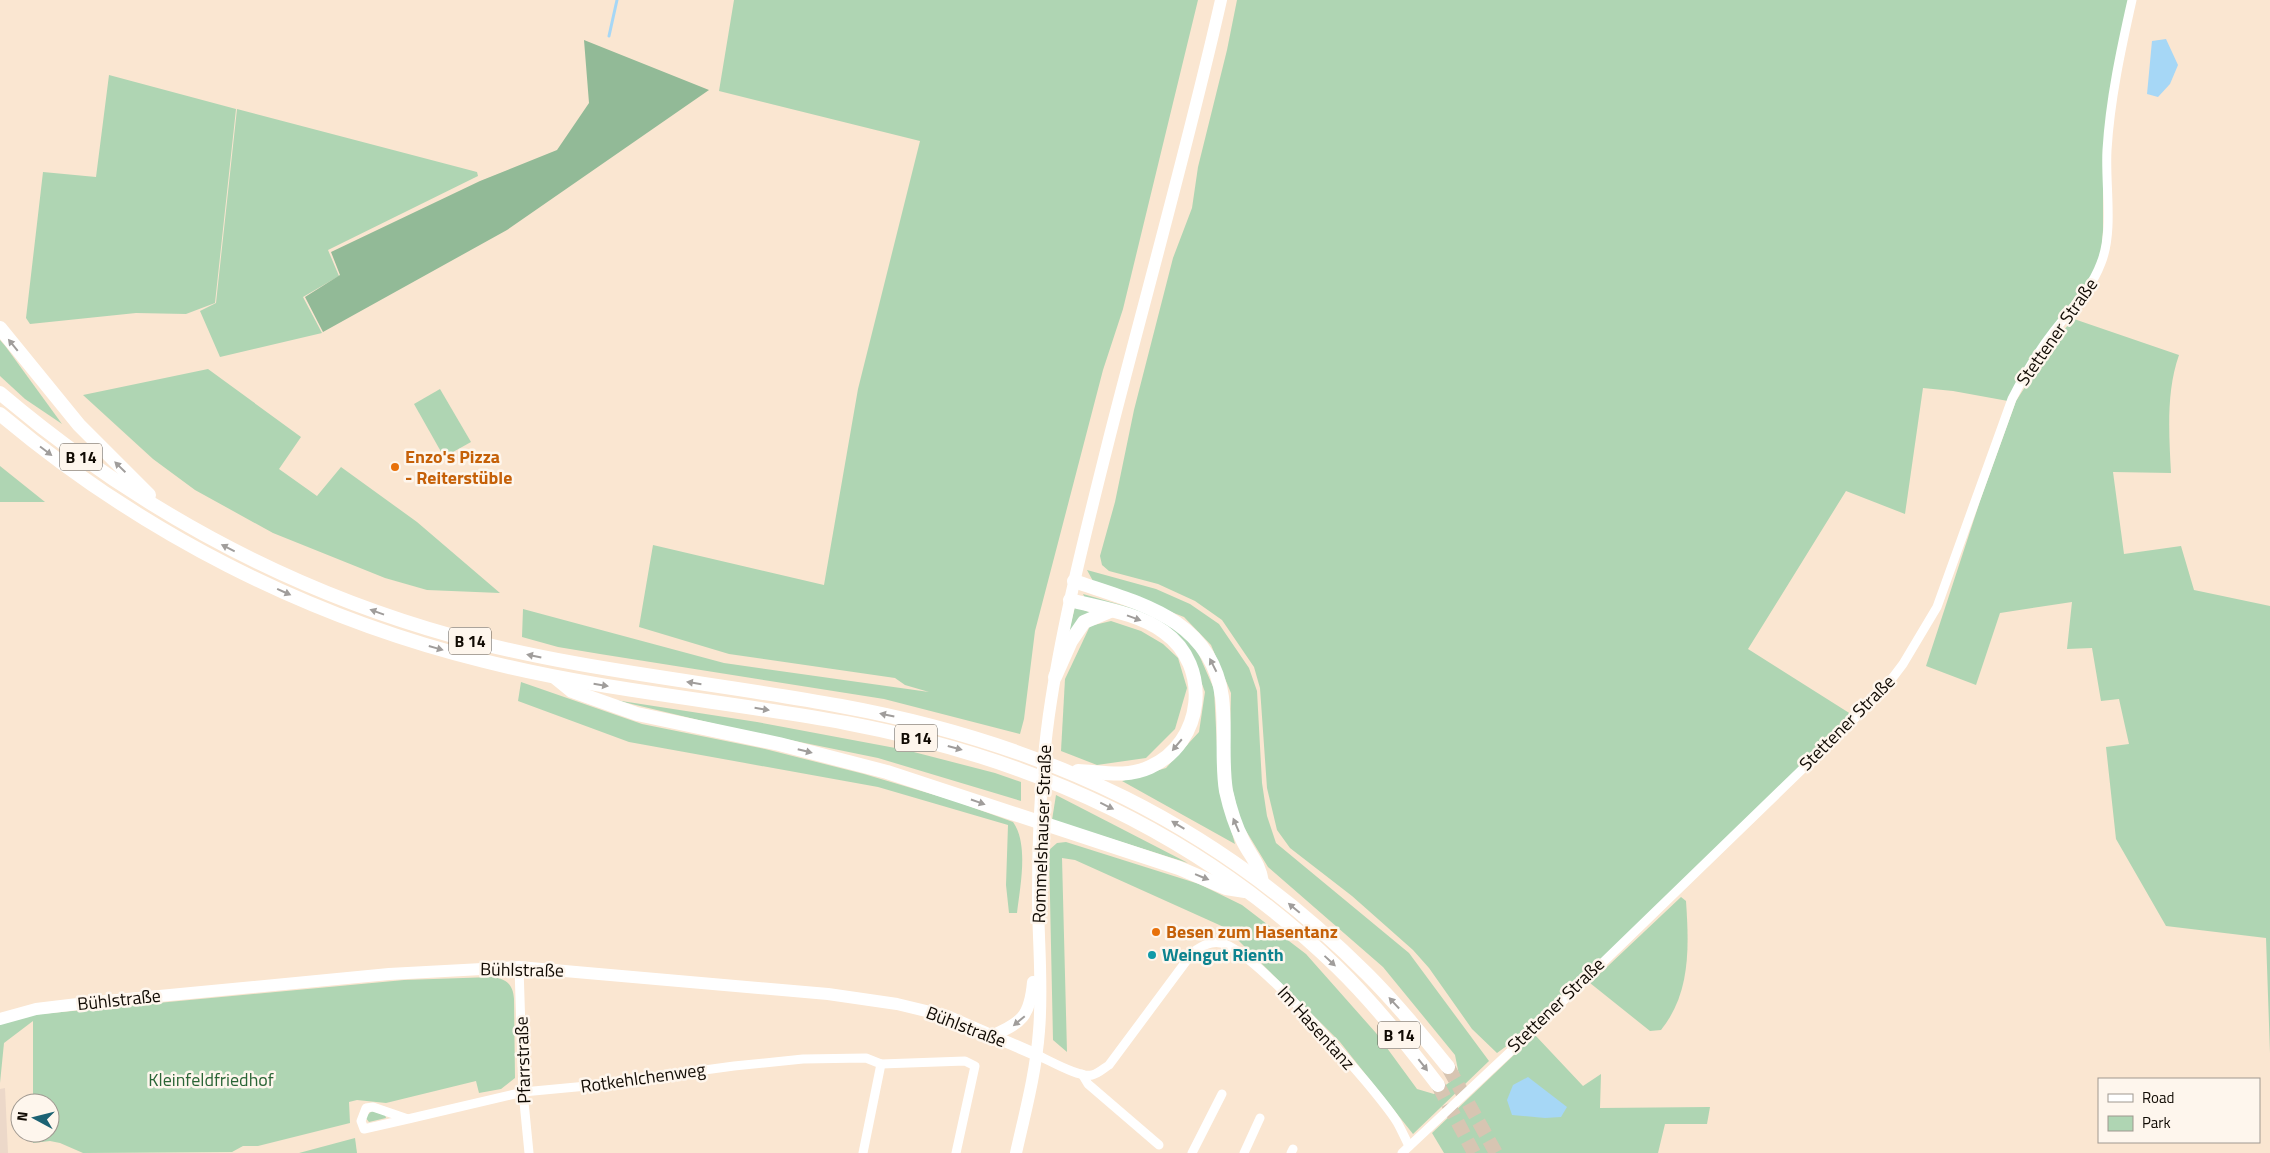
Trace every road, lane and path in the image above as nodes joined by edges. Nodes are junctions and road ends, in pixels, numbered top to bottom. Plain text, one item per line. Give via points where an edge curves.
1 (1221, 0) edge
2 (2132, 0) edge
3 (0, 328) edge
4 (0, 393) edge
5 (0, 414) edge
6 (167, 514) junction
7 (1074, 581) junction
8 (1070, 600) junction
9 (1110, 611) junction
10 (553, 676) junction
11 (1054, 677) junction
12 (1070, 771) junction
13 (1039, 824) junction
14 (1262, 882) junction
15 (1249, 892) junction
16 (1039, 924) junction
17 (519, 967) junction
18 (0, 1019) edge
19 (991, 1036) junction
20 (1037, 1054) junction
21 (881, 1064) junction
22 (1448, 1067) tunnel mouth
23 (1082, 1074) junction
24 (1438, 1084) tunnel mouth
25 (523, 1092) junction
26 (1222, 1094) dead end
27 (1260, 1118) dead end
28 (408, 1119) junction
29 (1160, 1146) dead end
30 (1408, 1146) junction
31 (529, 1153) edge
32 (863, 1153) edge
33 (956, 1153) edge
34 (1016, 1153) edge
35 (1192, 1153) edge
36 (1244, 1153) edge
37 (1402, 1153) edge

1 - 7 main road, Rommelshauser Straße
2 - 30 street, Stettener Straße via 2110,128 2106,167 2107,227 2102,261 2084,296 2025,372 2012,399 1937,607 1903,664 1881,693 1527,1036
6 -> 3 highway via 79,425
4 - 6 highway, B 14 via 77,454
5 -> 10 highway, B 14 via 58,461 138,515 260,582 383,632 484,661
12 -> 6 highway, B 14 via 975,737 897,717 584,666 437,632 281,574
7 - 8 main road, Rommelshauser Straße
14 -> 7 highway via 1259,867 1243,843 1233,819 1226,790 1222,698 1218,674 1206,652 1187,630 1166,615
8 - 9 highway, B 14
8 - 11 main road, Rommelshauser Straße
9 - 11 highway via 1084,622
9 -> 12 highway, B 14 via 1136,618 1163,631 1177,644 1189,661 1195,679 1193,719 1176,747 1150,767 1125,774
10 -> 13 highway via 572,691 637,714 832,757 936,788
10 -> 15 highway, B 14 via 847,723 977,754 1052,781 1122,813 1192,852
11 - 13 main road, Rommelshauser Straße
14 -> 12 highway, B 14 via 1167,818
13 -> 15 highway via 1179,868 1226,888
13 - 16 main road, Rommelshauser Straße
22 -> 14 highway, B 14 via 1409,1018 1369,976 1332,940
15 -> 24 highway, B 14 via 1301,934 1358,988
16 -> 19 main road via 1032,997 1025,1016
16 - 20 main road, Rommelshauser Straße
17 - 18 main road, Bühlstraße via 389,974 105,1001 36,1009
17 - 19 main road, Bühlstraße via 828,994 897,1004 948,1016
17 - 25 street, Pfarrstraße
19 - 20 main road, Bühlstraße
20 - 23 street
20 - 34 main road, Rommelshauser Straße
21 - 25 street, Rotkehlchenweg via 866,1058 803,1060
21 - 32 street
21 - 33 street, Rotkehlchenweg via 965,1061 975,1066
23 - 29 street via 1088,1084
23 - 30 street, Im Hasentanz via 1092,1075 1109,1065 1193,952 1206,943 1222,943 1244,955 1271,979 1322,1032 1397,1122
25 - 28 street, Rotkehlchenweg
25 - 31 street, Pfarrstraße
26 - 35 street
27 - 36 street
28 - 28 street, Rotkehlchenweg via 373,1107 366,1108 361,1130
30 - 37 street, Stettener Straße

